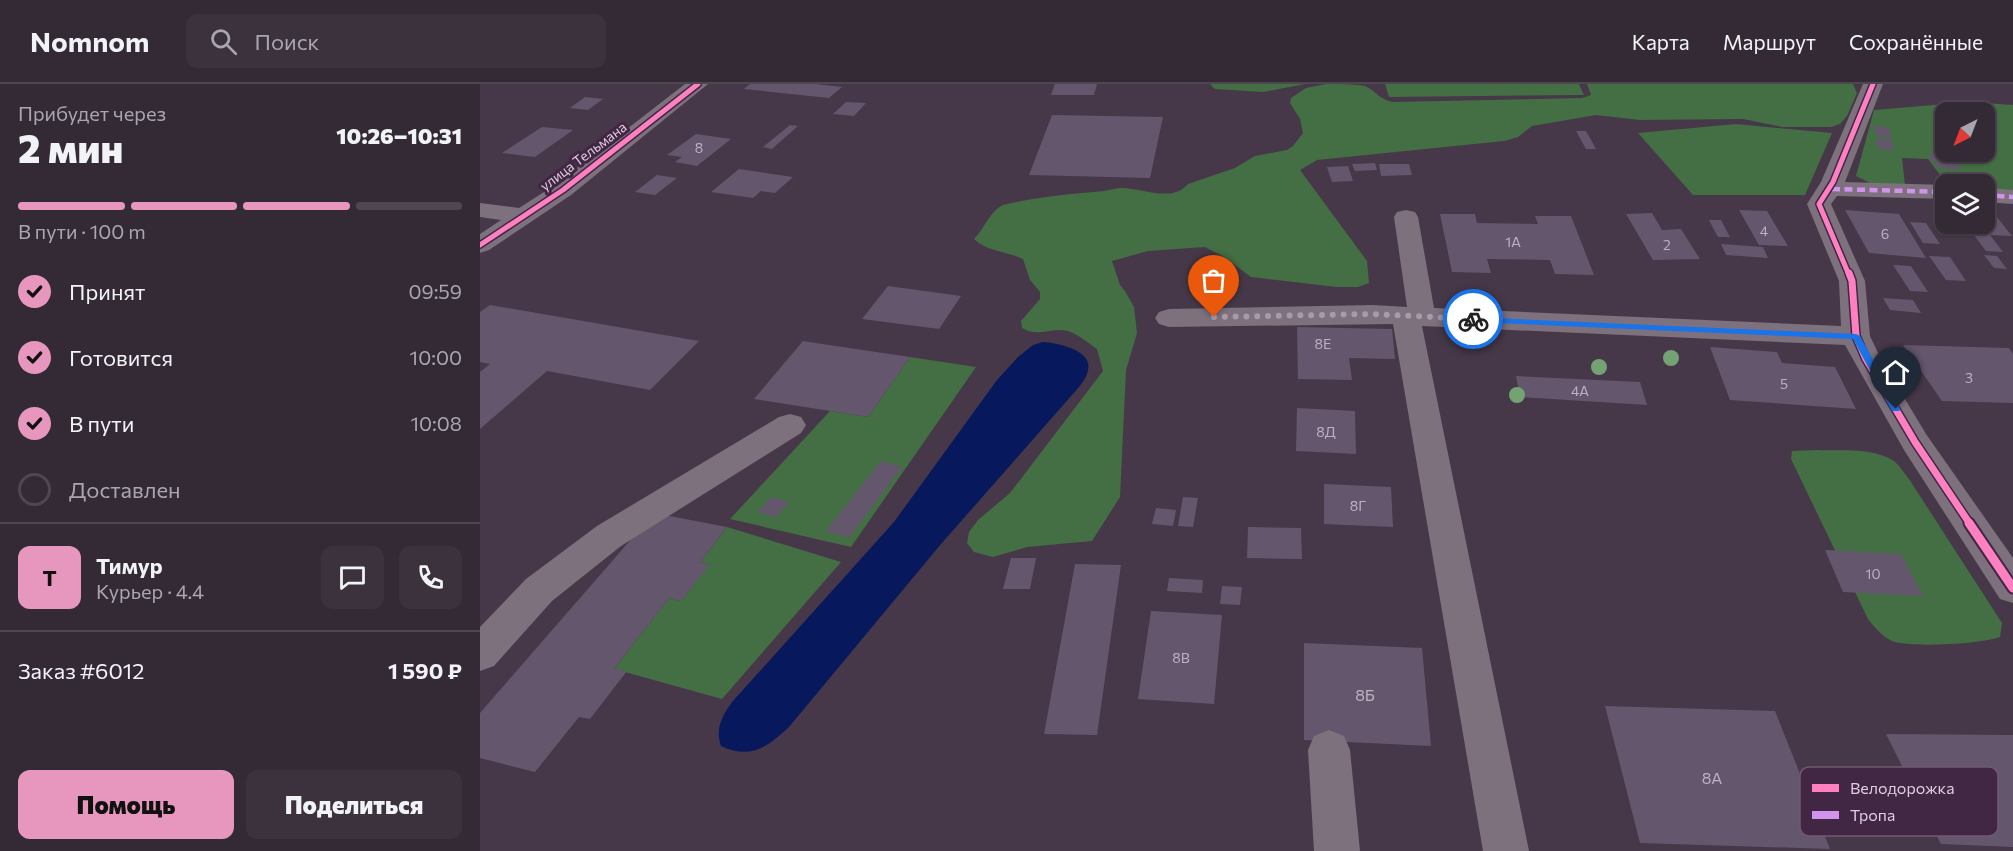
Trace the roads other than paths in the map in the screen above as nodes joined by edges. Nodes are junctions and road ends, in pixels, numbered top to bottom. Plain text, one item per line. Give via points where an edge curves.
1 (698, 84) edge
2 (1872, 84) edge
3 (1832, 189) junction
4 (1935, 192) edge
5 (1995, 195) edge
6 (2013, 196) edge
7 (480, 210) edge
8 (524, 216) junction
9 (1406, 217) dead end
10 (480, 245) edge
11 (1414, 317) junction
12 (1169, 318) dead end
13 (1856, 336) junction
14 (790, 425) dead end
15 (2013, 588) edge
16 (484, 644) edge
17 (1329, 750) dead end
18 (1337, 851) edge
19 (1506, 851) edge

1 - 8 street, улица Тельмана
2 - 3 street
3 - 4 street
3 - 13 street via 1819,204 1852,281
5 - 6 street
7 - 8 street
8 - 10 street, улица Тельмана
9 - 11 street
11 - 12 street via 1372,314
11 - 13 street
11 - 19 street
13 - 15 street via 1915,442
14 - 16 street via 609,536 539,590
17 - 18 street

